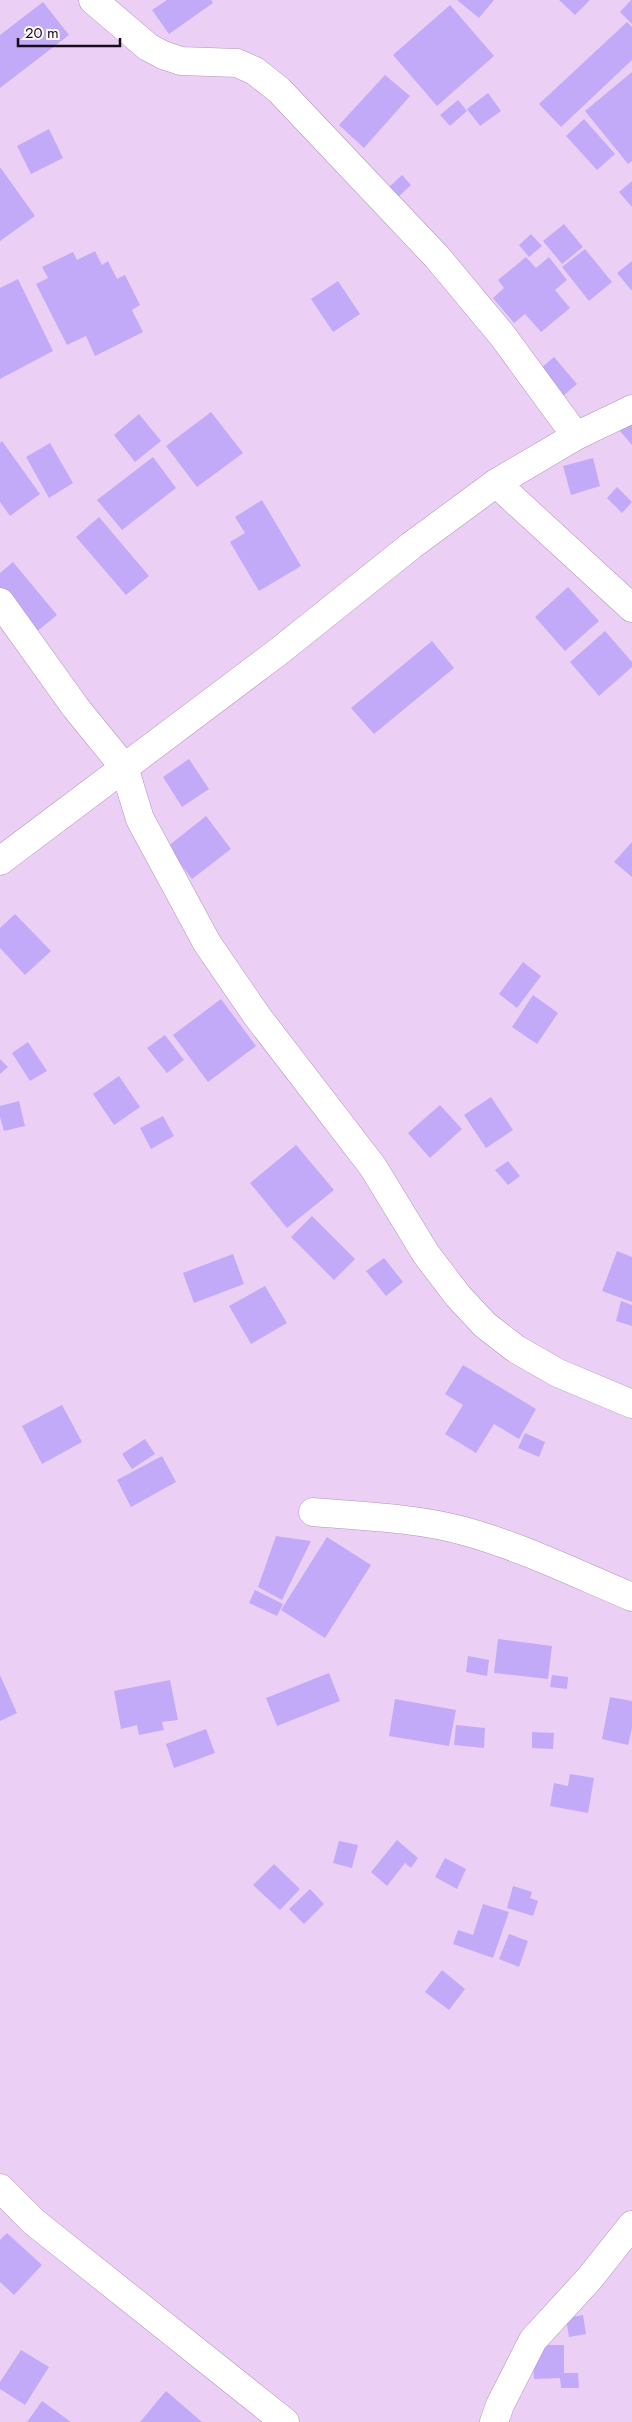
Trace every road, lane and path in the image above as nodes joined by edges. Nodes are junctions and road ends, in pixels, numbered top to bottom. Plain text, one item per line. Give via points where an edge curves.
1 (93, 0) edge
2 (632, 409) edge
3 (576, 436) junction
4 (496, 483) junction
5 (0, 602) edge
6 (632, 608) edge
7 (124, 767) junction
8 (0, 861) edge
9 (632, 1404) edge
10 (312, 1512) dead end
11 (632, 1597) edge
12 (0, 2188) edge
13 (632, 2225) edge
14 (285, 2422) edge
15 (494, 2422) edge

1 - 3 street via 148,47 163,55 181,61 236,63 255,70 278,90 437,257 502,335
2 - 3 street
3 - 4 street
4 - 6 street
4 - 7 street
5 - 7 street via 76,708
7 - 8 street
7 - 9 street via 140,819 206,943 257,1016 373,1167 426,1254 458,1296 485,1325 516,1349 558,1373
10 - 11 street via 462,1530 498,1541
12 - 14 street via 34,2222
13 - 15 street via 534,2340

